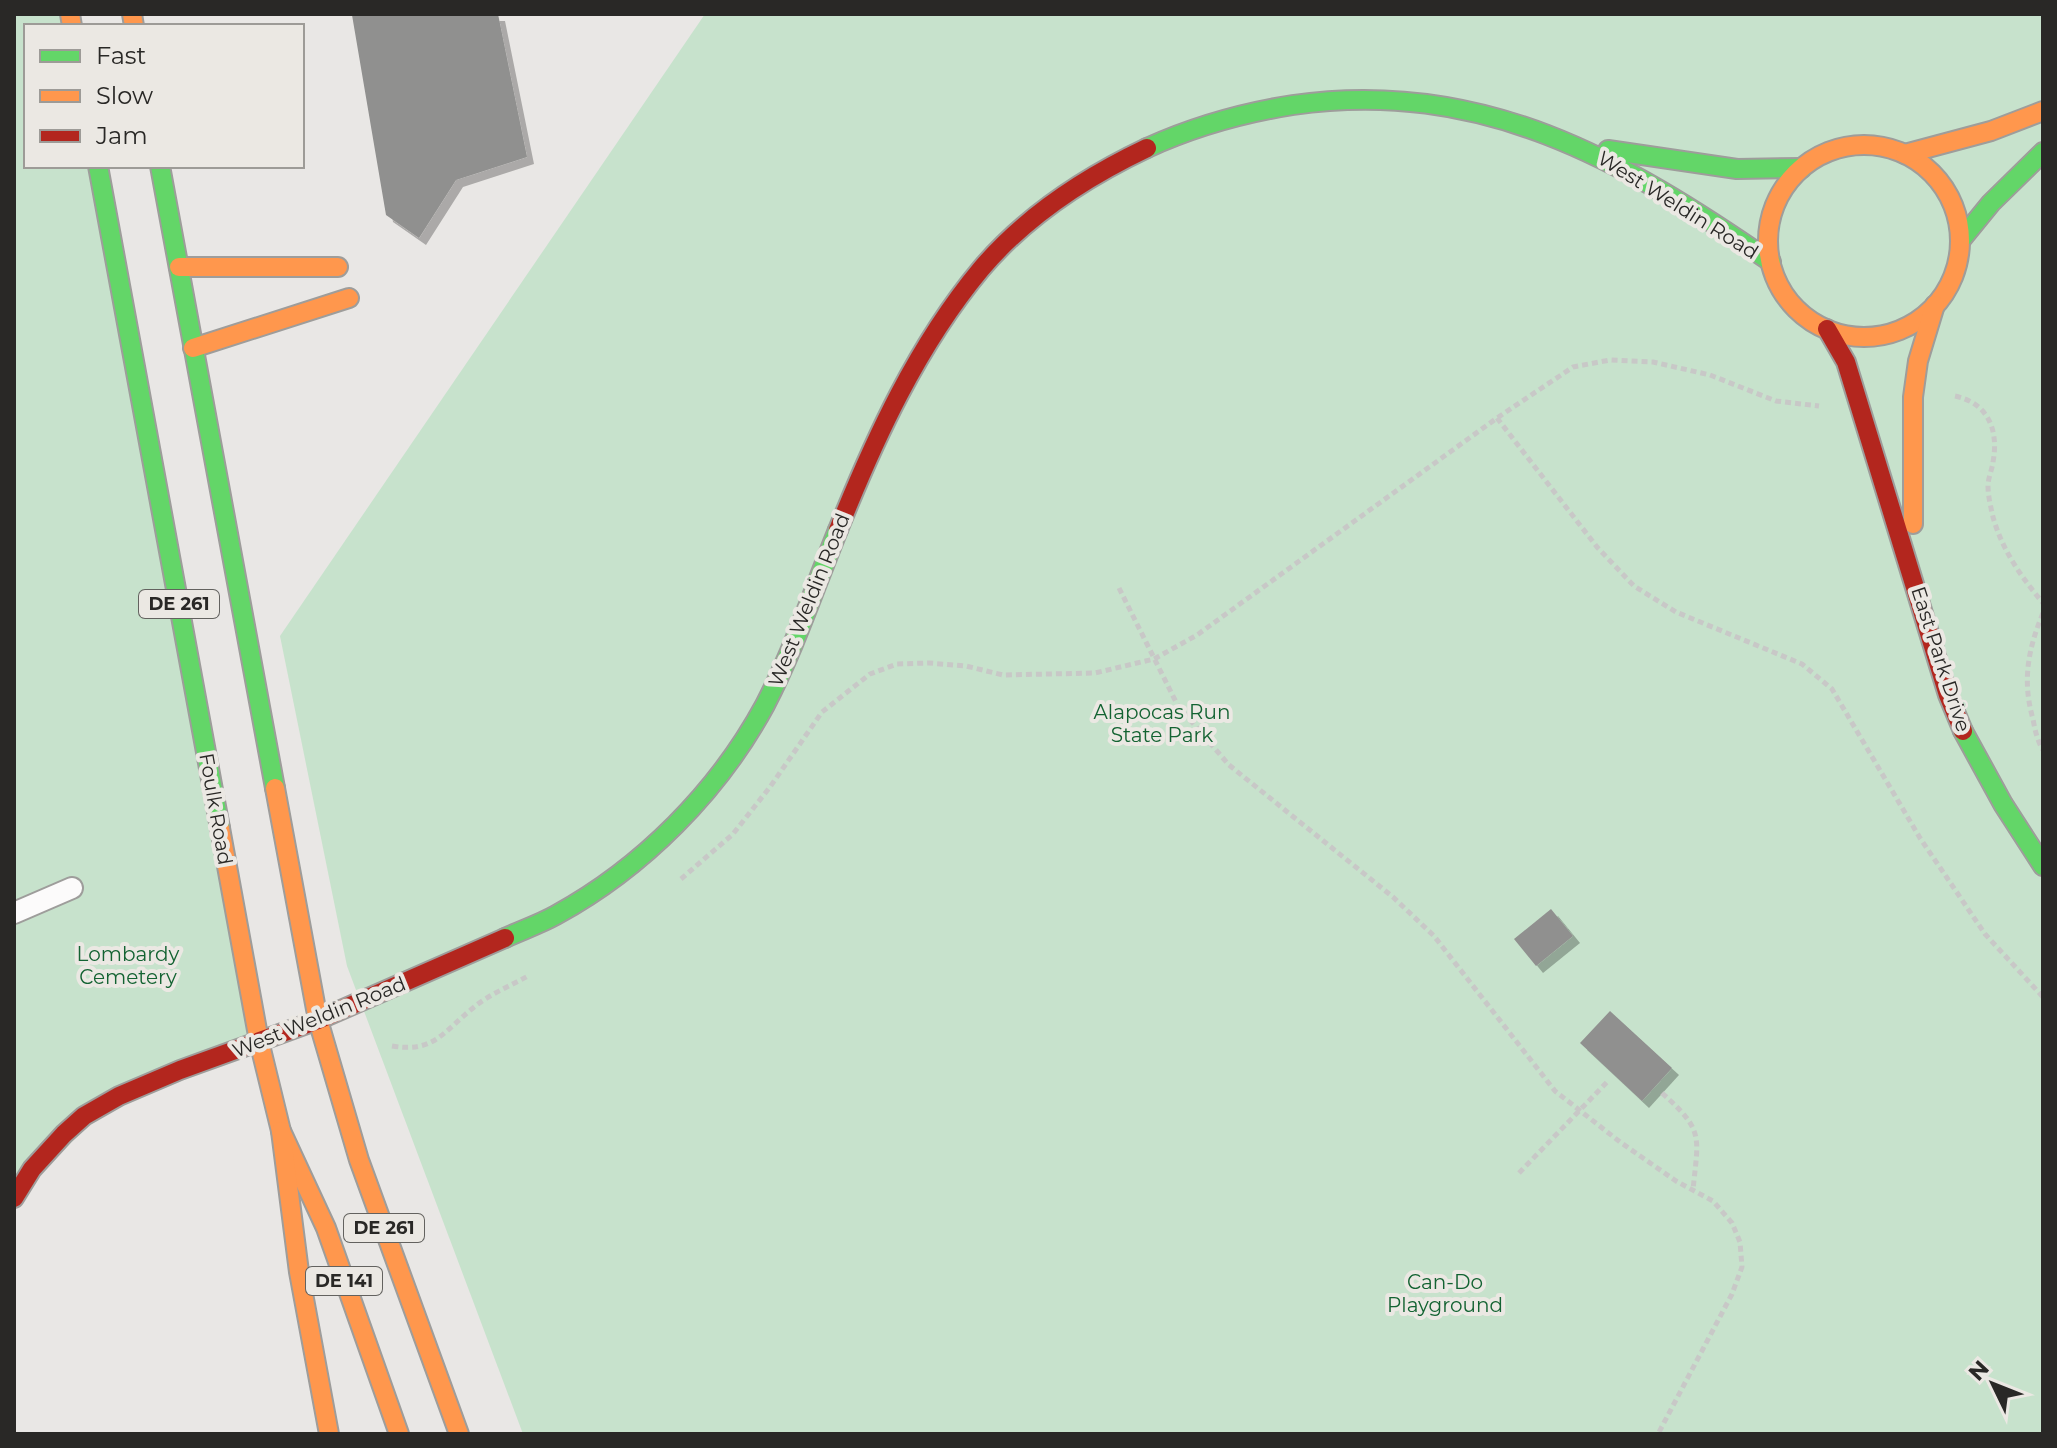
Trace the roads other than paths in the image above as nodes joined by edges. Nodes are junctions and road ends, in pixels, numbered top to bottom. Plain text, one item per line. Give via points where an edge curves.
1 (2043, 111) edge
2 (1586, 148) junction
3 (2043, 152) edge
4 (1905, 154) junction
5 (98, 168) edge
6 (160, 168) edge
7 (1802, 168) junction
8 (1960, 241) junction
9 (1771, 262) junction
10 (179, 267) junction
11 (338, 267) dead end
12 (349, 298) dead end
13 (1935, 305) junction
14 (1827, 329) junction
15 (193, 348) junction
16 (1913, 575) junction
17 (2043, 866) edge
18 (72, 888) dead end
19 (14, 913) edge
20 (318, 1020) junction
21 (259, 1041) junction
22 (281, 1131) junction
23 (14, 1198) edge
24 (329, 1434) edge
25 (399, 1434) edge
26 (459, 1434) edge

1 - 4 main road
2 - 7 main road, West Weldin Road via 1737,169
2 - 9 main road, West Weldin Road
2 - 20 main road, West Weldin Road via 1486,114 1393,99 1347,100 1238,113 1155,144 1094,175 1033,217 978,271 936,328 875,440 769,697 734,755 695,804 629,865 555,916
3 - 8 main road
4 - 7 main road via 1849,146
4 - 8 main road via 1930,171 1947,193
5 - 21 main road, Foulk Road / DE 261
6 - 10 main road, DE 261
7 - 9 main road via 1780,195 1771,219
8 - 13 main road via 1951,279
9 - 14 main road via 1793,306
10 - 11 main road
10 - 15 main road, DE 261
12 - 15 main road
13 - 14 main road via 1909,326 1883,335 1858,337
13 - 16 main road, East Park Drive via 1913,397
14 - 16 main road, East Park Drive via 1846,362
15 - 20 main road, DE 261
16 - 17 main road, East Park Drive via 1948,695 1970,746
18 - 19 lane
20 - 21 main road, West Weldin Road
20 - 26 main road, DE 261 via 359,1160
21 - 22 main road, Foulk Road / DE 261
21 - 23 main road, West Weldin Road via 119,1096 84,1116 32,1169
22 - 24 main road via 299,1272
22 - 25 main road, Foulk Road / DE 141 via 326,1228

